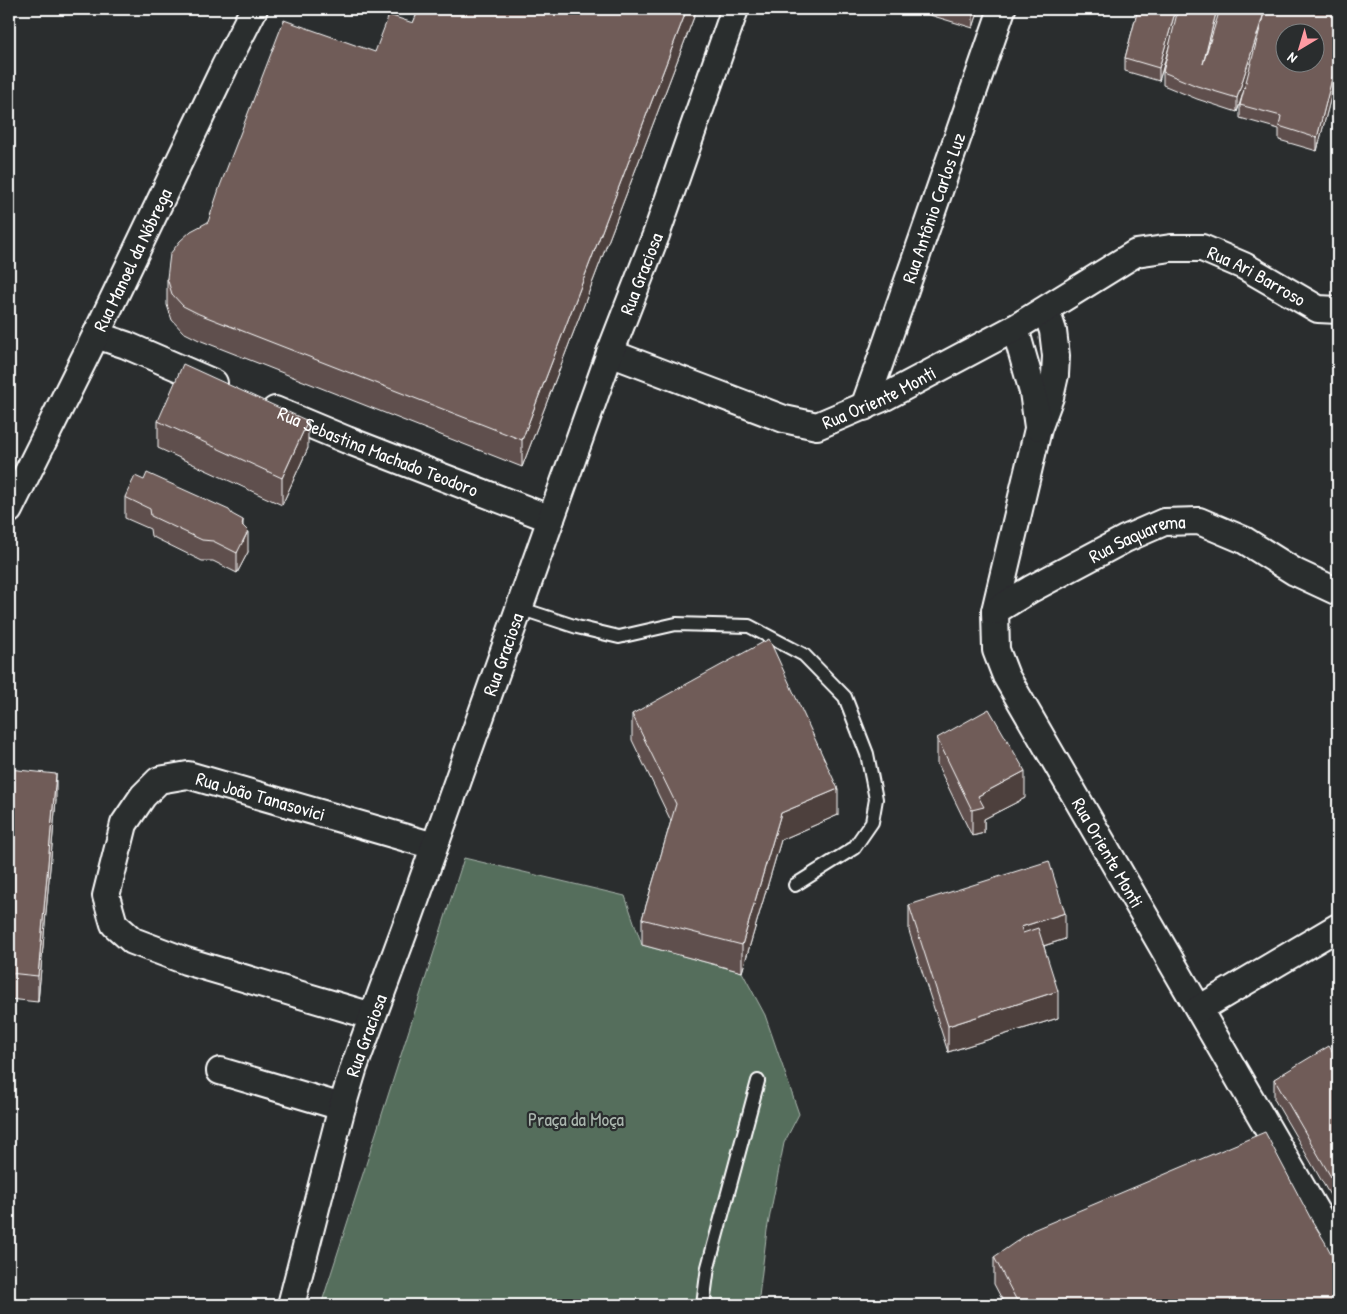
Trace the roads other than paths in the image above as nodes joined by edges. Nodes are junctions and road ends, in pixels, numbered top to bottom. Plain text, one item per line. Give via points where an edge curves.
1 (254, 9) edge
2 (735, 9) edge
3 (1002, 9) edge
4 (1046, 310) junction
5 (1338, 310) edge
6 (1015, 328) junction
7 (96, 336) junction
8 (610, 354) junction
9 (864, 407) junction
10 (1038, 429) junction
11 (9, 510) edge
12 (551, 519) junction
13 (1338, 592) edge
14 (520, 608) junction
15 (995, 611) junction
16 (434, 846) junction
17 (795, 885) dead end
18 (1338, 927) edge
19 (1198, 1009) junction
20 (372, 1016) junction
21 (220, 1071) dead end
22 (758, 1082) dead end
23 (342, 1107) junction
24 (1338, 1250) edge
25 (291, 1305) edge
26 (703, 1305) edge

1 - 7 street, Rua Manoel da Nóbrega
2 - 8 street, Rua Graciosa via 656,235
3 - 9 street, Rua Antônio Carlos Luz
4 - 5 street, Rua Ari Barroso via 1136,253 1171,248 1202,248 1244,266 1318,308
4 - 6 street, Rua Ari Barroso
4 - 10 street, Rua Oriente Monti via 1054,331 1055,376
6 - 9 street, Rua Oriente Monti
6 - 10 street, Rua Oriente Monti via 1033,392
7 - 11 street, Rua Manoel da Nóbrega
7 - 12 street, Rua Sebastina Machado Teodoro via 126,345 347,440
8 - 9 street, Rua Oriente Monti via 784,419 817,426
8 - 12 street, Rua Graciosa
10 - 15 street, Rua Oriente Monti
12 - 14 street, Rua Graciosa
13 - 15 street, Rua Saquarema via 1295,572 1244,540 1199,521 1164,522 1056,575
14 - 16 street, Rua Graciosa
14 - 17 lane via 619,637 676,624 749,626 804,655 846,697 867,754 876,799 872,822 854,848
15 - 19 street, Rua Oriente Monti via 996,650 1006,676
16 - 20 street, Rua Graciosa
16 - 20 street, Rua João Tanasovici via 188,774 159,780 143,796 124,824 106,896 114,924 133,941 186,961
18 - 19 street
19 - 24 street, Rua Oriente Monti
20 - 23 street, Rua Graciosa
21 - 23 street
22 - 26 lane via 708,1267
23 - 25 street, Rua Graciosa

